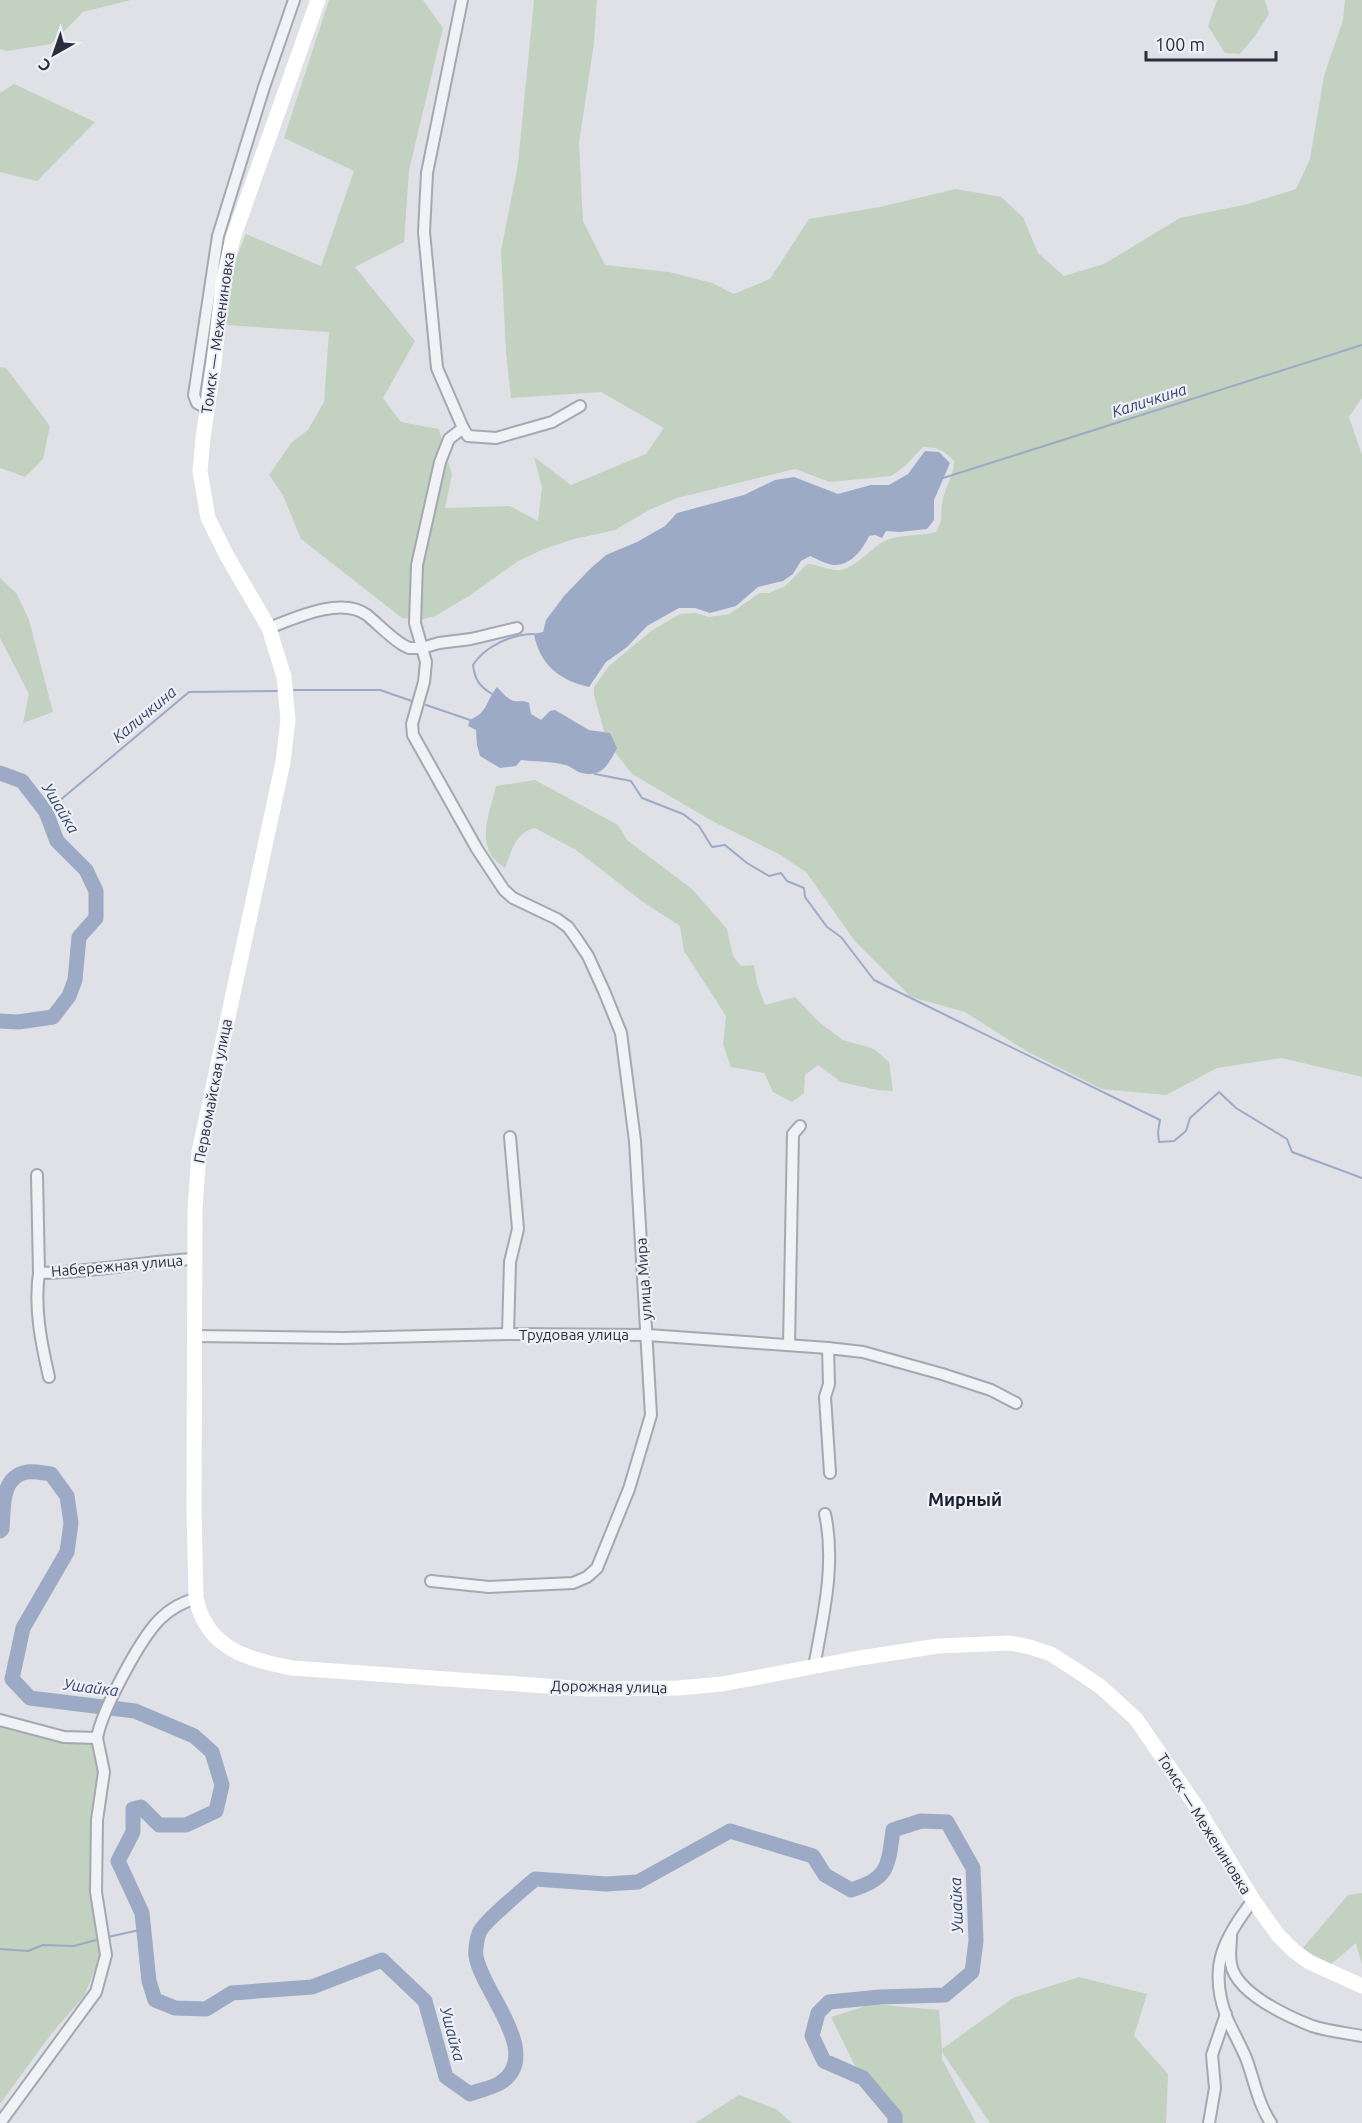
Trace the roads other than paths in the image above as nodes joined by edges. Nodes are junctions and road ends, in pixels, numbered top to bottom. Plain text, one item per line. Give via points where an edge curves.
1 (294, 0) edge
2 (318, 0) edge
3 (462, 0) edge
4 (235, 177) junction
5 (251, 183) junction
6 (580, 406) dead end
7 (207, 408) junction
8 (463, 428) junction
9 (268, 628) junction
10 (517, 628) dead end
11 (422, 648) junction
12 (800, 1126) dead end
13 (510, 1137) dead end
14 (37, 1175) dead end
15 (195, 1259) junction
16 (39, 1273) junction
17 (508, 1335) junction
18 (648, 1335) junction
19 (195, 1336) junction
20 (789, 1345) junction
21 (828, 1348) junction
22 (49, 1377) dead end
23 (1016, 1403) dead end
24 (830, 1473) dead end
25 (825, 1514) dead end
26 (431, 1581) dead end
27 (196, 1598) junction
28 (1050, 1654) joint
29 (814, 1667) junction
30 (0, 1720) edge
31 (98, 1733) junction
32 (1253, 1900) junction
33 (1232, 1930) junction
34 (1362, 1986) edge
35 (1226, 2014) junction
36 (1362, 2036) edge
37 (0, 2123) edge
38 (1209, 2123) edge
39 (1271, 2123) edge

1 - 4 street
2 - 5 street, Томск — Межениновка
3 - 8 street via 427,173 424,232 437,368
4 - 5 street
4 - 7 street via 216,246 194,395 197,403
5 - 7 street, Томск — Межениновка via 223,283
6 - 8 street via 552,422 496,438 468,436
7 - 9 street, Томск — Межениновка via 200,471 208,518
8 - 11 street, улица Мира via 449,439 440,462 417,565 415,623
9 - 11 street via 324,609 354,609 403,645
9 - 15 street, Первомайская улица via 284,677 288,720 283,762 199,1152
10 - 11 street
11 - 18 street, улица Мира via 426,662 424,682 412,724 413,735 504,890 567,927 588,956 621,1033 635,1141
12 - 20 street via 793,1134
13 - 17 street via 518,1229 510,1262
14 - 16 street, Набережная улица
15 - 16 street, Набережная улица
15 - 19 street, Первомайская улица
16 - 22 street, Набережная улица via 37,1309
17 - 18 street, Трудовая улица
17 - 19 street, Трудовая улица
18 - 20 street, Трудовая улица
18 - 26 street, улица Мира via 651,1415 629,1489 592,1574 573,1583 489,1587
19 - 27 street, Первомайская улица
20 - 21 street, Трудовая улица
21 - 23 street, Трудовая улица via 863,1352 942,1374
21 - 24 street via 829,1384 825,1397
25 - 29 street via 830,1546
27 - 29 street, Дорожная улица via 208,1627 228,1647 262,1663 292,1668 588,1689 722,1684
27 - 31 street via 177,1605 158,1621 116,1691
28 - 29 street, Дорожная улица via 1010,1643 938,1646
28 - 32 street, Томск — Межениновка via 1101,1687 1136,1719 1196,1806
30 - 31 street via 64,1737
31 - 37 street via 104,1772 97,1820 96,1892 106,1955 96,1992
32 - 33 street
32 - 34 street, Томск — Межениновка via 1278,1935 1309,1962
33 - 35 street via 1222,1951 1218,1974
33 - 36 street via 1231,1964 1236,1977 1261,2001 1313,2026
35 - 38 street via 1212,2055 1215,2088
35 - 39 street

